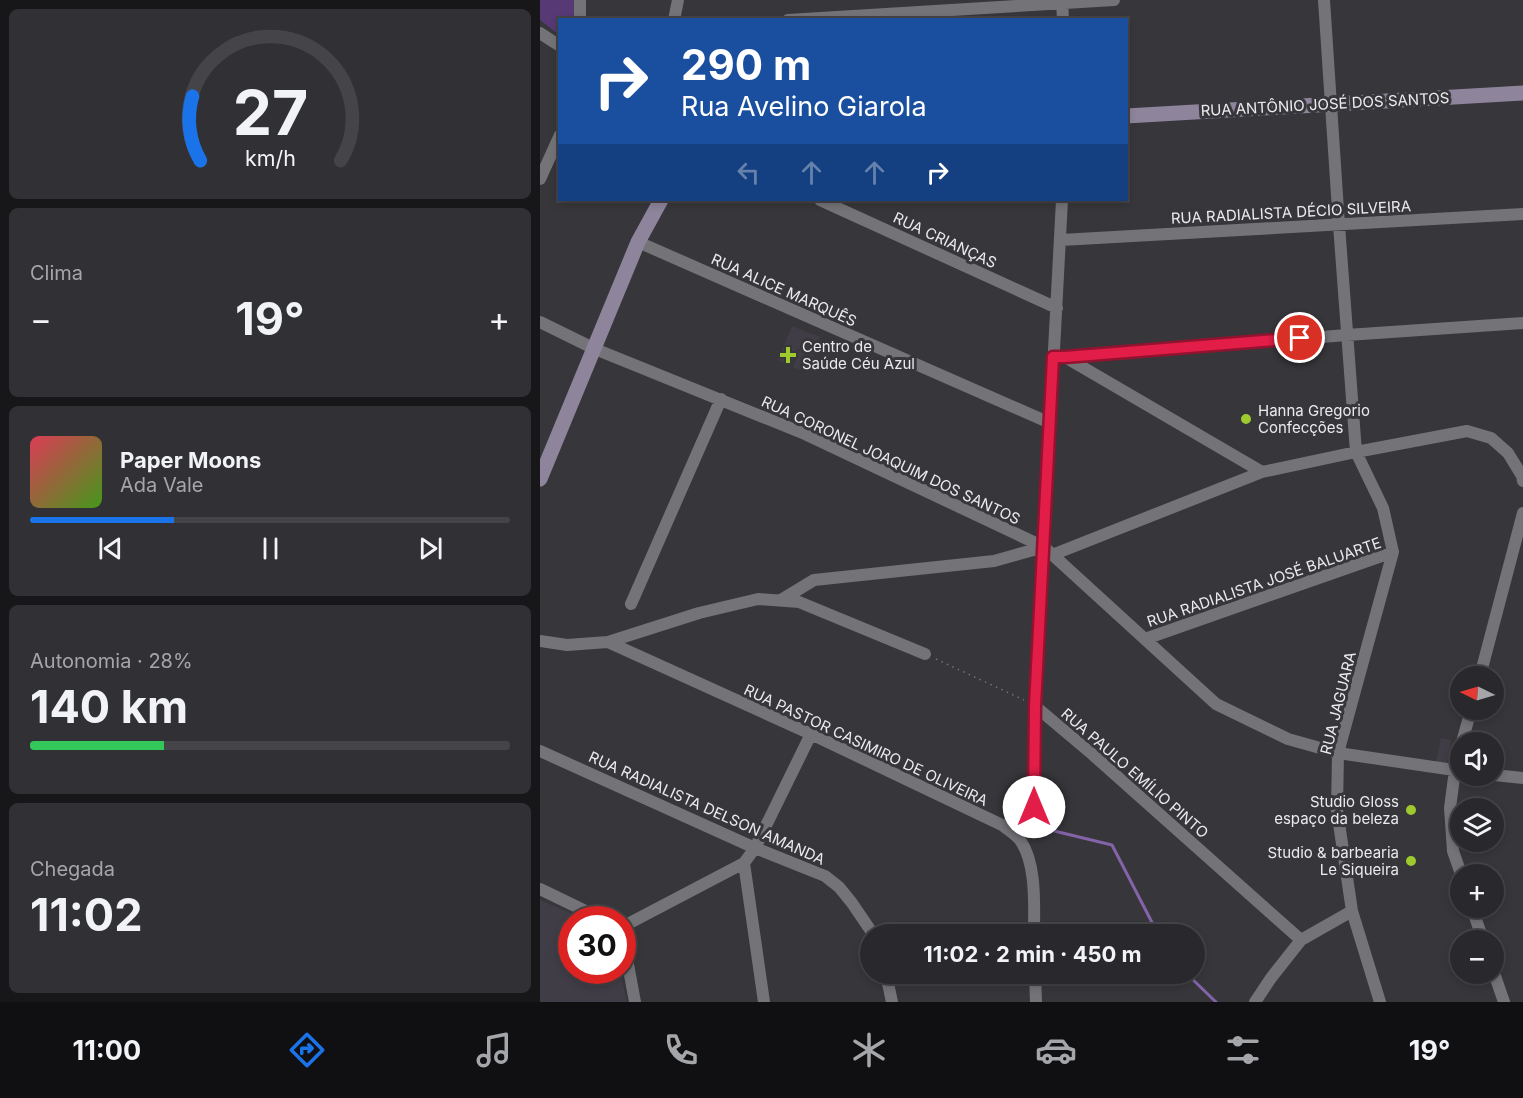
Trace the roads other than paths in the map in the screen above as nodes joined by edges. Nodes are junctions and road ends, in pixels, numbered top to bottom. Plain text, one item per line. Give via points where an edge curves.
1 (580, 0) edge
2 (678, 0) edge
3 (1114, 0) edge
4 (1324, 0) edge
5 (1062, 2) edge
6 (580, 18) edge
7 (674, 18) edge
8 (818, 18) edge
9 (1063, 18) edge
10 (540, 33) edge
11 (558, 45) edge
12 (1523, 93) edge
13 (1332, 104) junction
14 (1128, 116) edge
15 (558, 139) edge
16 (540, 179) edge
17 (660, 201) edge
18 (822, 201) edge
19 (1062, 201) edge
20 (1523, 214) edge
21 (1339, 225) junction
22 (1061, 240) junction
23 (638, 242) junction
24 (1057, 308) junction
25 (540, 322) edge
26 (1523, 322) edge
27 (1347, 335) junction
28 (595, 349) junction
29 (1059, 357) junction
30 (721, 399) junction
31 (1050, 423) junction
32 (1356, 452) junction
33 (1262, 472) junction
34 (540, 479) edge
35 (1523, 481) edge
36 (1523, 513) edge
37 (1048, 550) junction
38 (1393, 552) junction
39 (781, 600) junction
40 (631, 604) dead end
41 (1145, 639) junction
42 (540, 641) edge
43 (608, 642) junction
44 (925, 654) road end
45 (1483, 666) edge
46 (1035, 706) junction
47 (811, 734) junction
48 (540, 751) edge
49 (1338, 753) junction
50 (1450, 769) edge
51 (1504, 776) edge
52 (1523, 778) edge
53 (1455, 786) edge
54 (1034, 807) dead end
55 (755, 848) junction
56 (744, 863) junction
57 (1458, 864) edge
58 (540, 889) edge
59 (575, 906) edge
60 (1352, 911) junction
61 (636, 922) edge
62 (866, 924) edge
63 (1034, 924) edge
64 (1301, 940) junction
65 (632, 984) edge
66 (888, 984) edge
67 (1035, 984) edge
68 (1498, 984) edge
69 (635, 1002) edge
70 (764, 1002) edge
71 (892, 1002) edge
72 (1036, 1002) edge
73 (1255, 1002) edge
74 (1380, 1002) edge
75 (1504, 1002) edge

1 - 6 street
2 - 7 street
3 - 5 street
4 - 13 street
5 - 8 street
5 - 9 street
10 - 11 street
12 - 13 street, RUA ANTÔNIO JOSÉ DOS SANTOS
13 - 14 street, RUA ANTÔNIO JOSÉ DOS SANTOS
13 - 21 street
15 - 16 street
17 - 23 street
18 - 24 street, RUA CRIANÇAS
19 - 22 street
20 - 21 street, RUA RADIALISTA DÉCIO SILVEIRA
21 - 22 street, RUA RADIALISTA DÉCIO SILVEIRA
21 - 27 street
22 - 24 street
23 - 28 street
23 - 31 street, RUA ALICE MARQUÊS
24 - 29 street
25 - 28 street, RUA CORONEL JOAQUIM DOS SANTOS
26 - 27 street
27 - 29 street
27 - 32 street
28 - 30 street, RUA CORONEL JOAQUIM DOS SANTOS
28 - 34 street
29 - 31 street
29 - 33 street
30 - 37 street, RUA CORONEL JOAQUIM DOS SANTOS via 805,434
30 - 40 street
31 - 37 street
32 - 33 street
32 - 35 street via 1467,431 1491,438 1508,453
32 - 38 street via 1383,508
33 - 37 street
36 - 45 street
37 - 39 street via 994,561 814,580
37 - 41 street, RUA CORONEL JOAQUIM DOS SANTOS
37 - 46 street
38 - 41 street, RUA RADIALISTA JOSÉ BALUARTE
38 - 49 street, RUA JAGUARA
39 - 43 street via 748,601
39 - 44 street via 799,602
41 - 49 street, RUA CORONEL JOAQUIM DOS SANTOS via 1216,704 1288,739
42 - 43 street via 567,645
43 - 47 street, RUA PASTOR CASIMIRO DE OLIVEIRA
46 - 54 street
46 - 64 street, RUA PAULO EMÍLIO PINTO
47 - 55 street
47 - 63 street, RUA PASTOR CASIMIRO DE OLIVEIRA via 1002,825 1018,838 1030,862
48 - 55 street, RUA RADIALISTA DELSON AMANDA
49 - 50 street, RUA CORONEL JOAQUIM DOS SANTOS
49 - 60 street, RUA JAGUARA via 1337,810
51 - 52 street
53 - 57 street via 1450,808
55 - 56 street
55 - 62 street, RUA RADIALISTA DELSON AMANDA via 825,876 839,887
56 - 61 street
56 - 70 street
58 - 59 street
60 - 64 street
60 - 74 street, RUA JAGUARA
64 - 73 street
65 - 69 street
66 - 71 street
67 - 72 street
68 - 75 street

